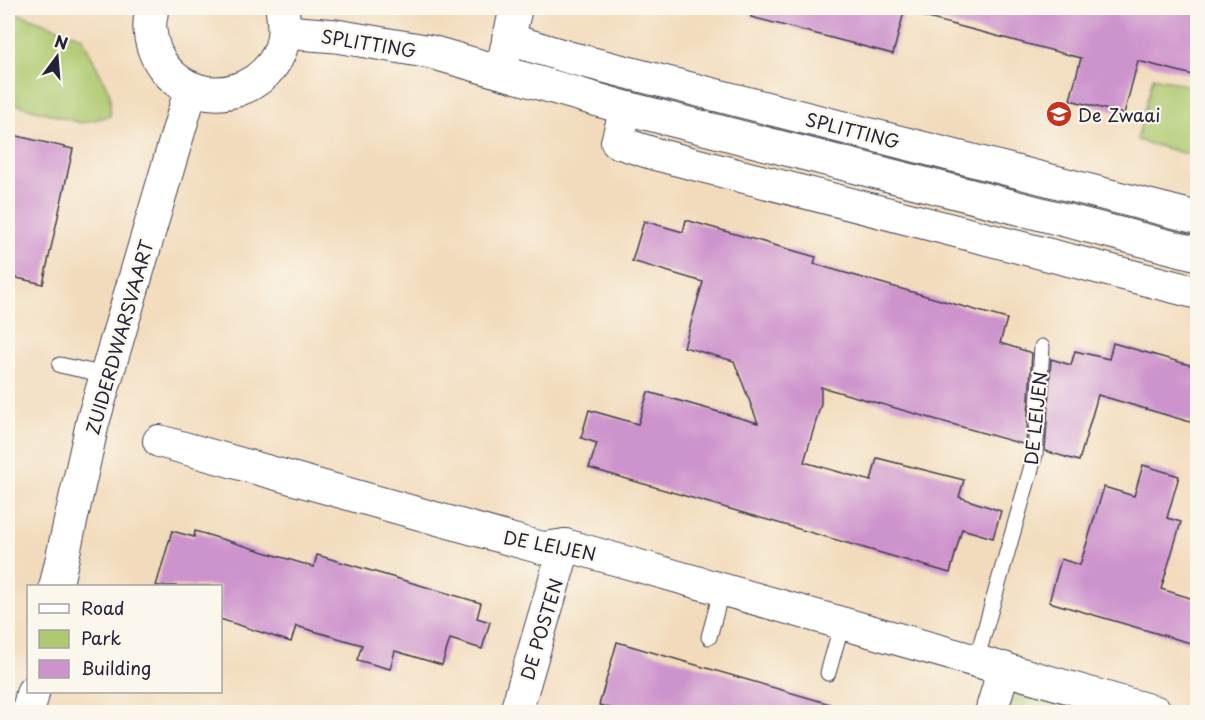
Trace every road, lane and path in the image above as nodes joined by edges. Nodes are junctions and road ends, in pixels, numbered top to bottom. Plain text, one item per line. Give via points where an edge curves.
1 (152, 8) edge
2 (516, 8) edge
3 (283, 20) edge
4 (508, 39) junction
5 (501, 71) junction
6 (191, 89) junction
7 (626, 108) junction
8 (1197, 218) edge
9 (1197, 254) edge
10 (1197, 293) edge
11 (1042, 347) dead end
12 (60, 365) dead end
13 (106, 375) junction
14 (159, 441) dead end
15 (565, 545) junction
16 (56, 585) edge
17 (722, 590) junction
18 (842, 623) junction
19 (709, 637) dead end
20 (990, 665) junction
21 (828, 673) dead end
22 (33, 693) edge
23 (28, 712) edge
24 (516, 712) edge
25 (991, 712) edge
26 (1156, 712) edge

1 - 6 main road via 149,29 155,54 170,75
2 - 4 street
3 - 5 main road, SPLITTING via 336,36 431,52
3 - 6 main road via 278,57 263,77 241,90 216,94
4 - 5 street
4 - 8 street, SPLITTING
5 - 7 main road, SPLITTING
6 - 13 main road, ZUIDERDWARSVAART
7 - 9 main road, SPLITTING
7 - 10 street via 617,142
11 - 20 lane, DE LEIJEN via 1035,455
12 - 13 lane
13 - 16 main road, ZUIDERDWARSVAART
14 - 15 street, DE LEIJEN via 542,548
15 - 17 street, DE LEIJEN
15 - 24 street, DE POSTEN
17 - 18 street, DE LEIJEN
17 - 19 lane
18 - 20 street, DE LEIJEN
18 - 21 lane
20 - 25 street
20 - 26 street, DE LEIJEN
22 - 23 main road

